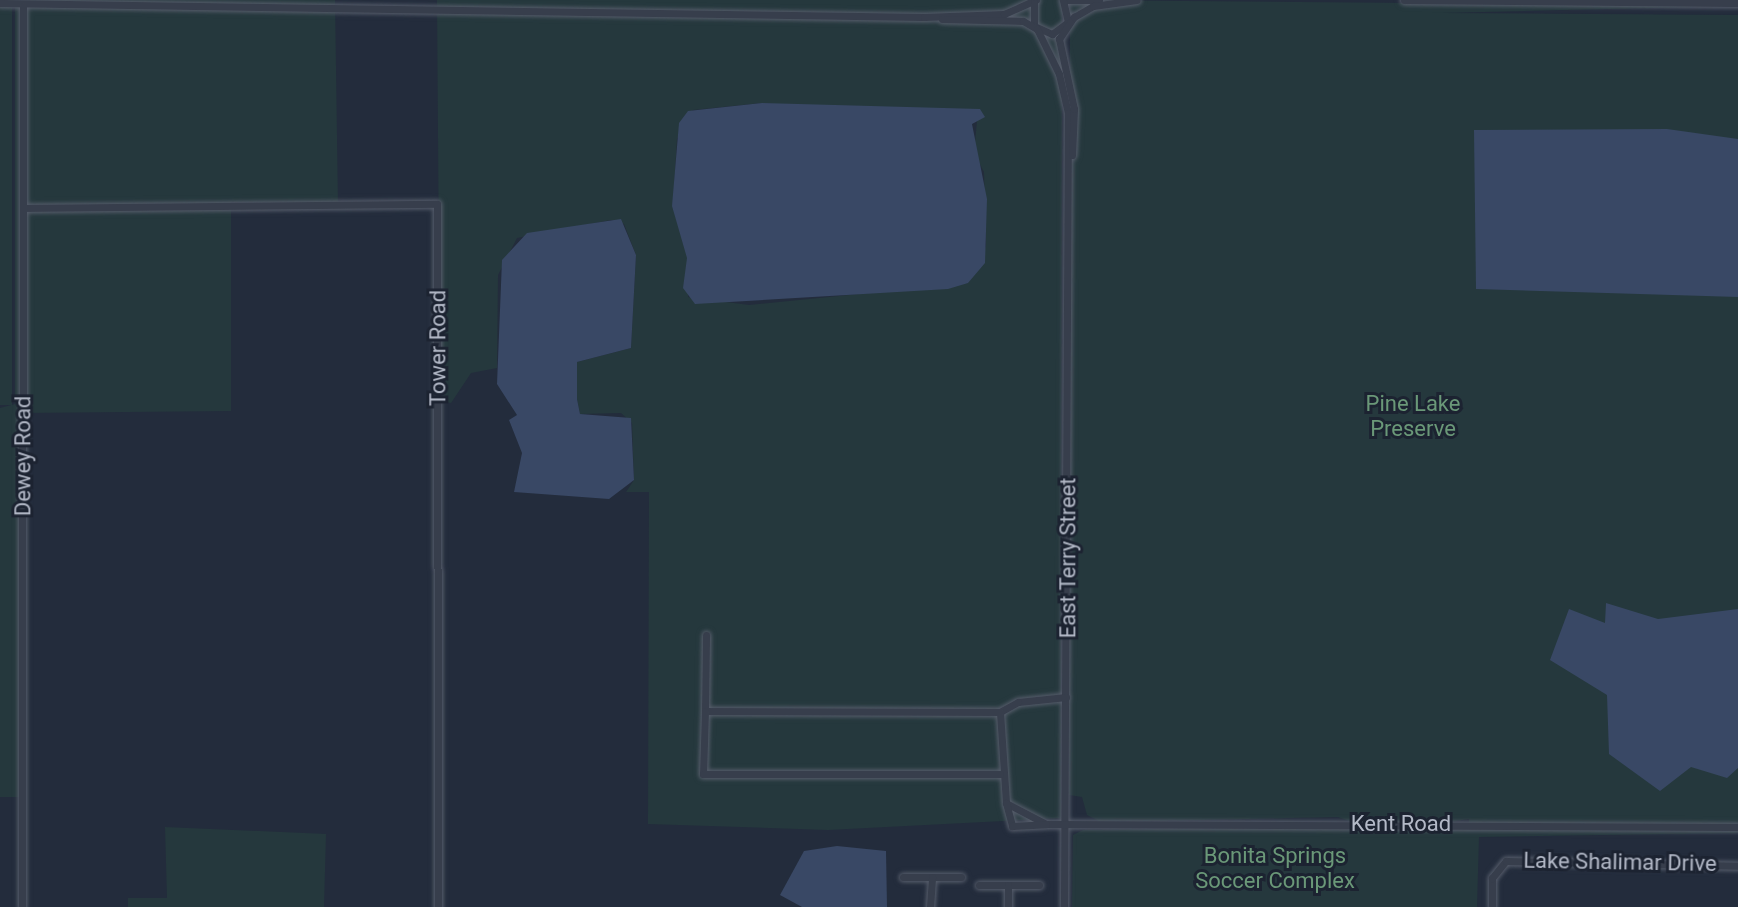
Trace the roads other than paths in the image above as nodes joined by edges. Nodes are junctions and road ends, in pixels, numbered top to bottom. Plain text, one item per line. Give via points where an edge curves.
1 (1036, 0) edge
2 (1063, 0) edge
3 (1099, 0) edge
4 (1137, 0) edge
5 (1404, 0) edge
6 (1479, 0) edge
7 (0, 3) edge
8 (231, 3) edge
9 (1738, 3) edge
10 (23, 6) junction
11 (924, 17) junction
12 (1066, 26) junction
13 (1037, 29) junction
14 (23, 208) junction
15 (1068, 209) junction
16 (706, 635) dead end
17 (1066, 697) junction
18 (705, 711) junction
19 (1000, 712) junction
20 (1000, 774) junction
21 (1006, 803) junction
22 (1014, 810) junction
23 (1006, 818) junction
24 (1046, 824) junction
25 (1065, 826) junction
26 (1738, 827) edge
27 (1738, 866) edge
28 (903, 877) dead end
29 (932, 877) junction
30 (961, 877) dead end
31 (979, 885) dead end
32 (1008, 885) junction
33 (1039, 885) dead end
34 (22, 907) edge
35 (438, 907) edge
36 (930, 907) edge
37 (1008, 907) edge
38 (1064, 907) edge
39 (1492, 907) edge

1 - 11 street via 1004,14
1 - 13 street via 1030,15
2 - 3 street
2 - 12 street, East Terry Street
4 - 12 street via 1093,6
5 - 6 street
6 - 9 street
7 - 10 street
8 - 10 street
8 - 11 street via 450,15
10 - 14 street, Dewey Road
11 - 13 street via 1023,21
12 - 13 street via 1052,34
12 - 15 street, East Terry Street via 1059,46 1074,109
13 - 15 street, East Terry Street via 1065,96
14 - 34 street, Dewey Road
14 - 35 street, Tower Road via 437,204
15 - 17 street, East Terry Street
16 - 18 street
17 - 19 street via 1018,702
17 - 25 street, East Terry Street
18 - 19 street
18 - 20 street via 703,774
19 - 20 street
20 - 21 street
21 - 22 street
21 - 23 street
22 - 23 street
22 - 24 street
23 - 24 street, Kent Road via 1012,826
24 - 25 street, Kent Road
25 - 26 street, Kent Road
25 - 38 street, East Terry Street
27 - 39 street, Lake Shalimar Drive via 1506,861 1492,878
28 - 29 street
29 - 30 street
29 - 36 street
31 - 32 street
32 - 33 street
32 - 37 street

